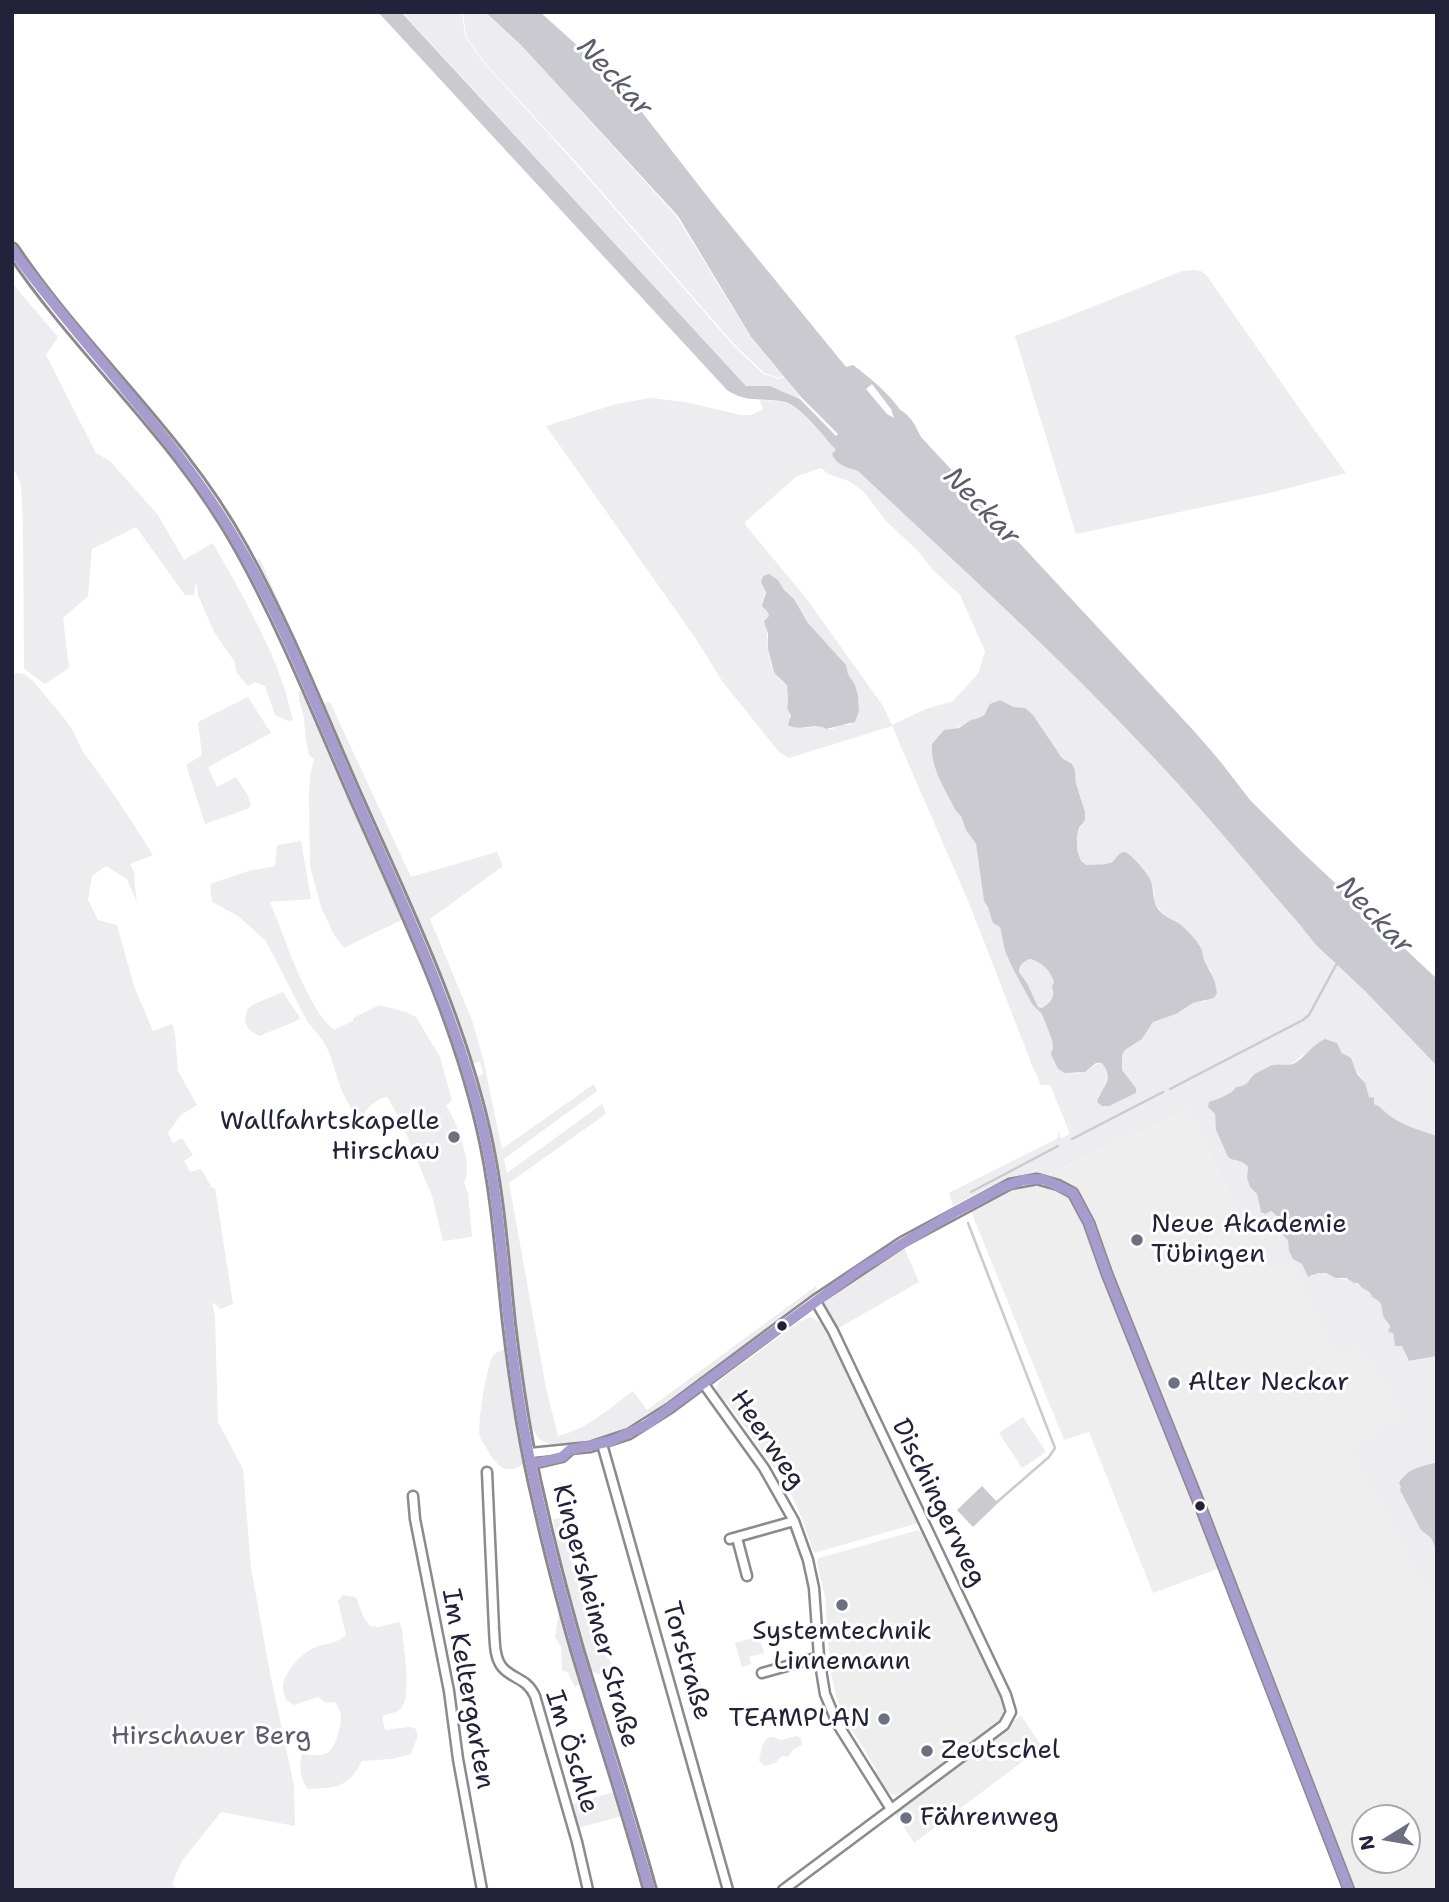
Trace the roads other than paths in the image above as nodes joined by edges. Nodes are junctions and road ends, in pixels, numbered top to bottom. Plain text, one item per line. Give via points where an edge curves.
1 (12, 249) edge
2 (816, 1300) junction
3 (704, 1383) junction
4 (602, 1444) junction
5 (531, 1459) junction
6 (487, 1472) dead end
7 (412, 1496) dead end
8 (794, 1521) junction
9 (747, 1576) dead end
10 (820, 1657) junction
11 (762, 1673) dead end
12 (891, 1809) junction
13 (482, 1890) edge
14 (588, 1890) edge
15 (650, 1890) edge
16 (728, 1890) edge
17 (783, 1890) edge
18 (1349, 1890) edge

1 - 5 main road, Kingersheimer Straße via 65,321 162,432 211,498 252,569 298,666 422,948 465,1062 483,1127
2 - 3 street
2 - 12 street, Dischingerweg via 1011,1712 1004,1725
2 - 18 street via 902,1242 1010,1184 1037,1179 1073,1194 1089,1223
3 - 4 street via 646,1425
3 - 8 street, Heerweg via 764,1468
4 - 5 street via 570,1450 562,1457
4 - 16 street, Torstraße
5 - 15 main road, Kingersheimer Straße via 550,1551
6 - 14 street, Im Öschle via 496,1654 503,1668 527,1684 535,1696
7 - 13 street, Im Keltergarten
8 - 9 street, Heerweg via 734,1539
8 - 10 street, Heerweg via 814,1588
10 - 11 street
10 - 12 street, Heerweg via 833,1715
12 - 17 street

